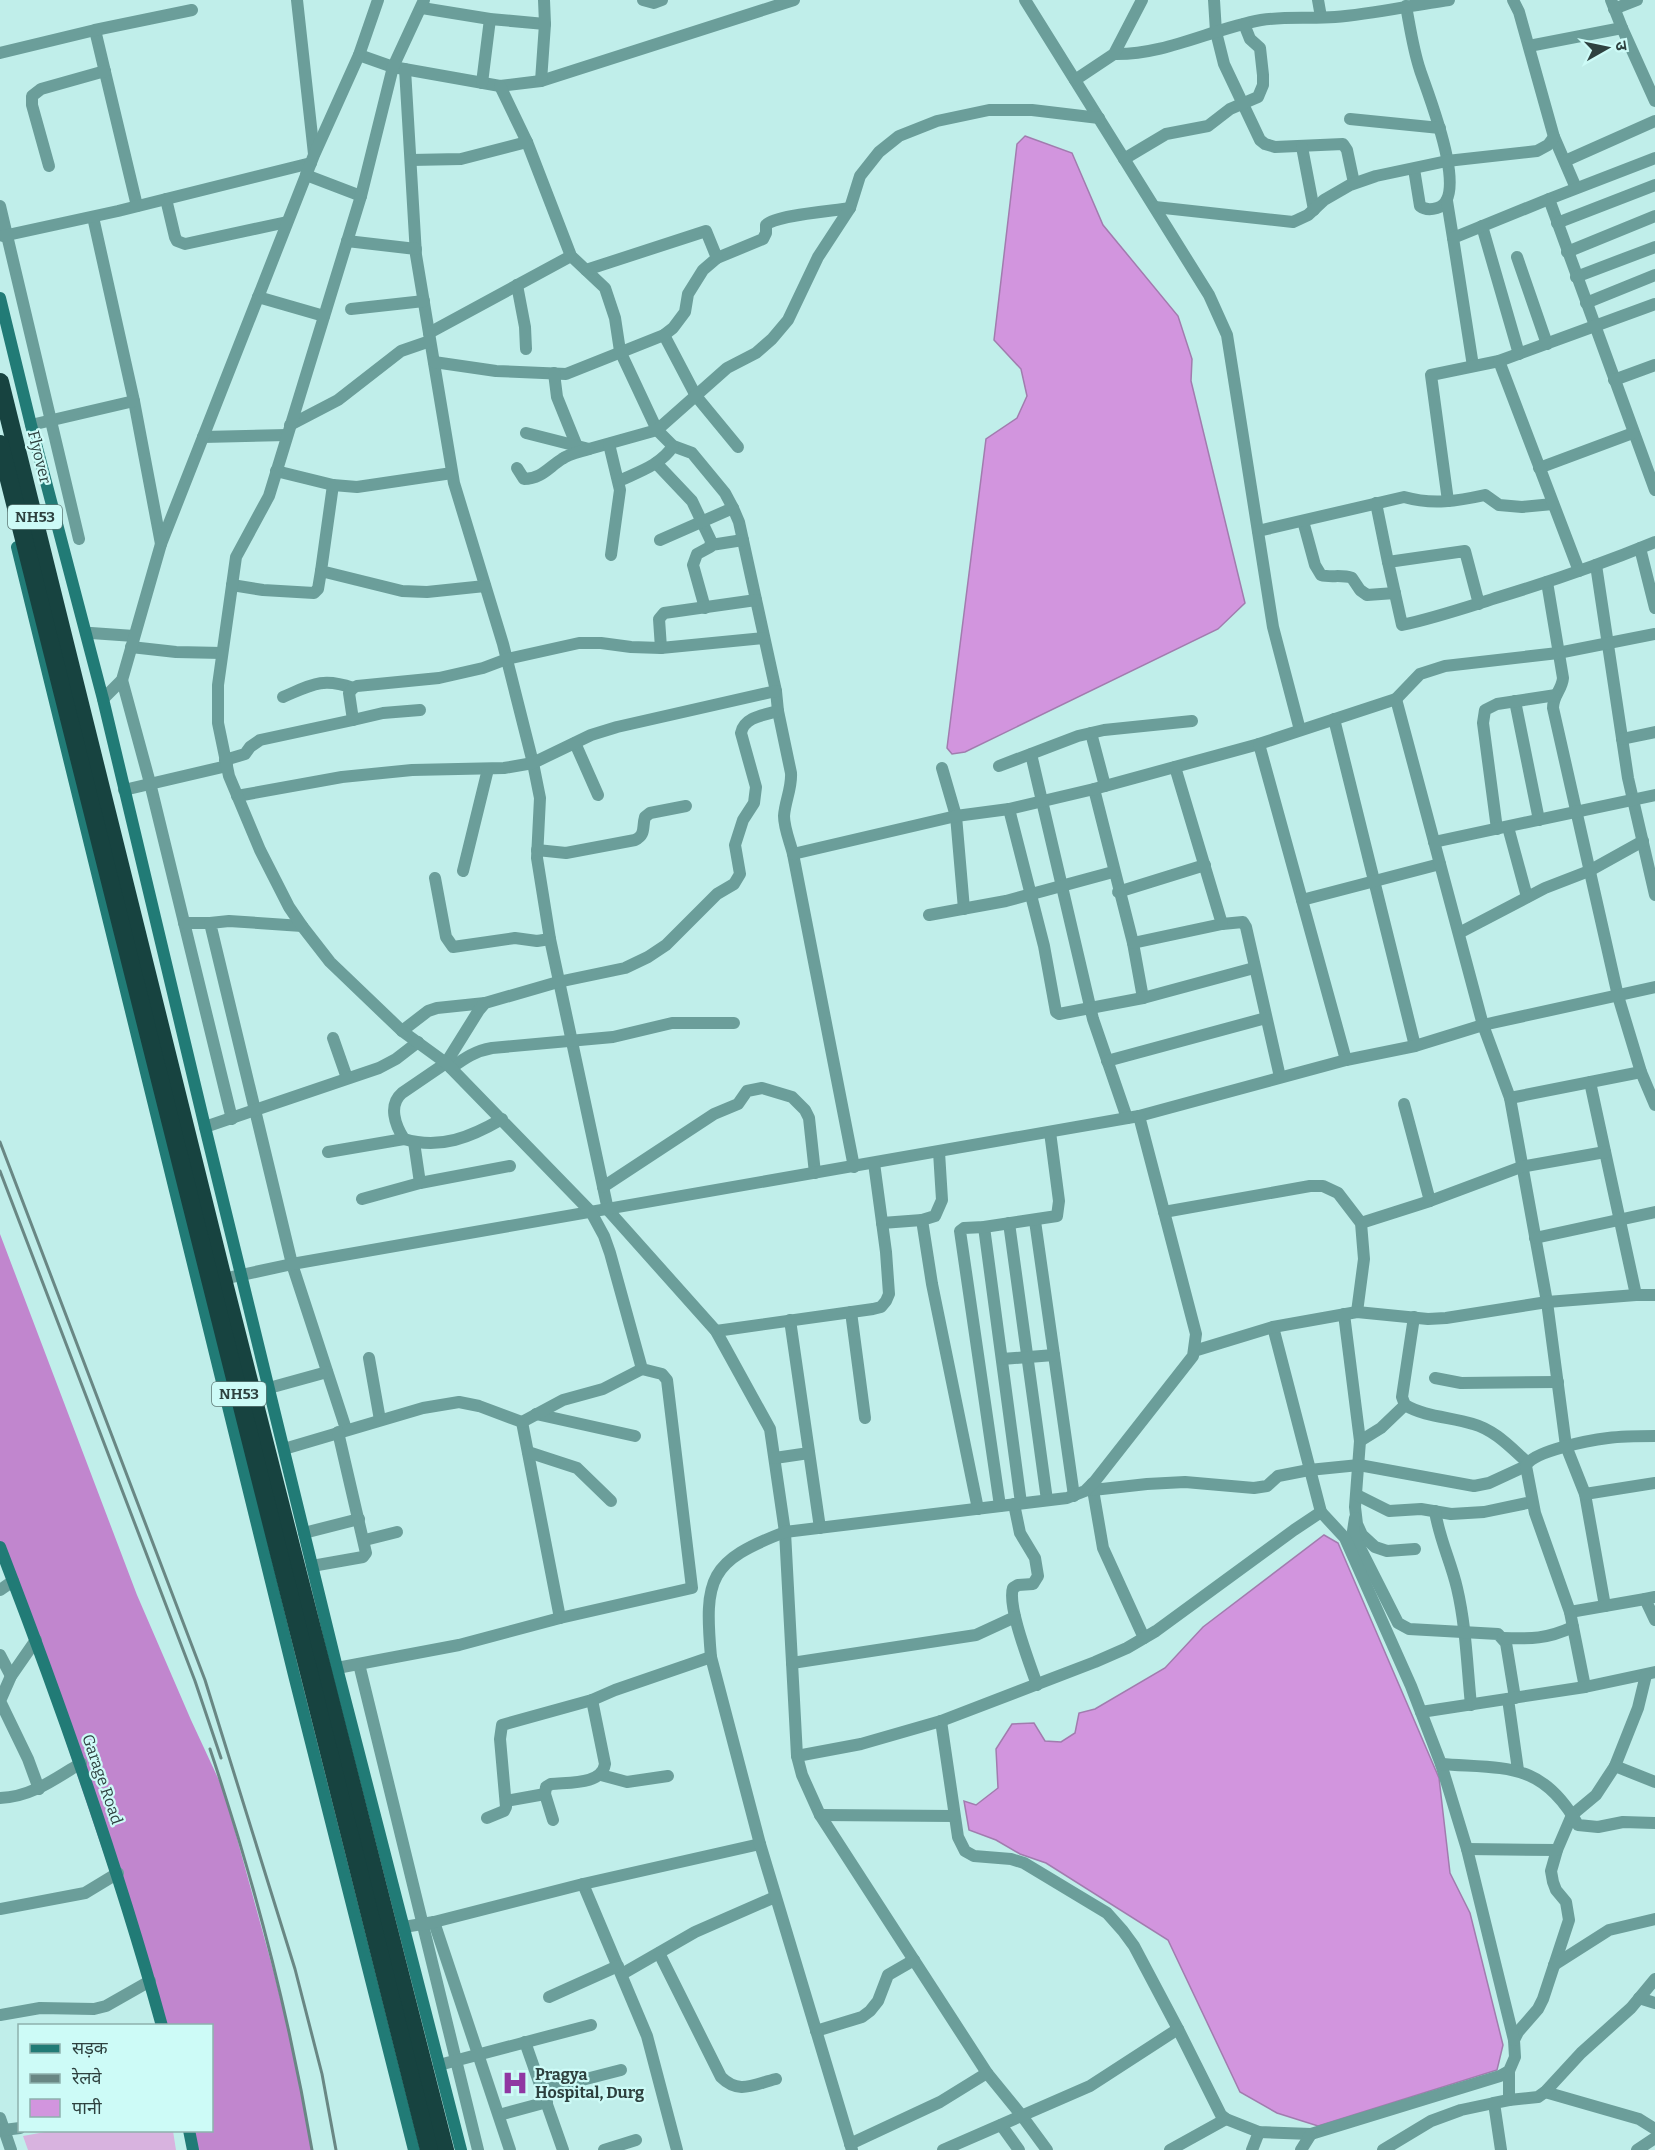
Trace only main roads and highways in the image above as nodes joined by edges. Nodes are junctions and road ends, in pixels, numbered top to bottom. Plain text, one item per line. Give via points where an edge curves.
1 (0, 382) edge
2 (0, 444) edge
3 (429, 2150) edge
4 (446, 2150) edge

1 - 4 highway, Flyover / NH53 via 223,1279 349,1744
2 - 3 highway, NH53 via 45,639

